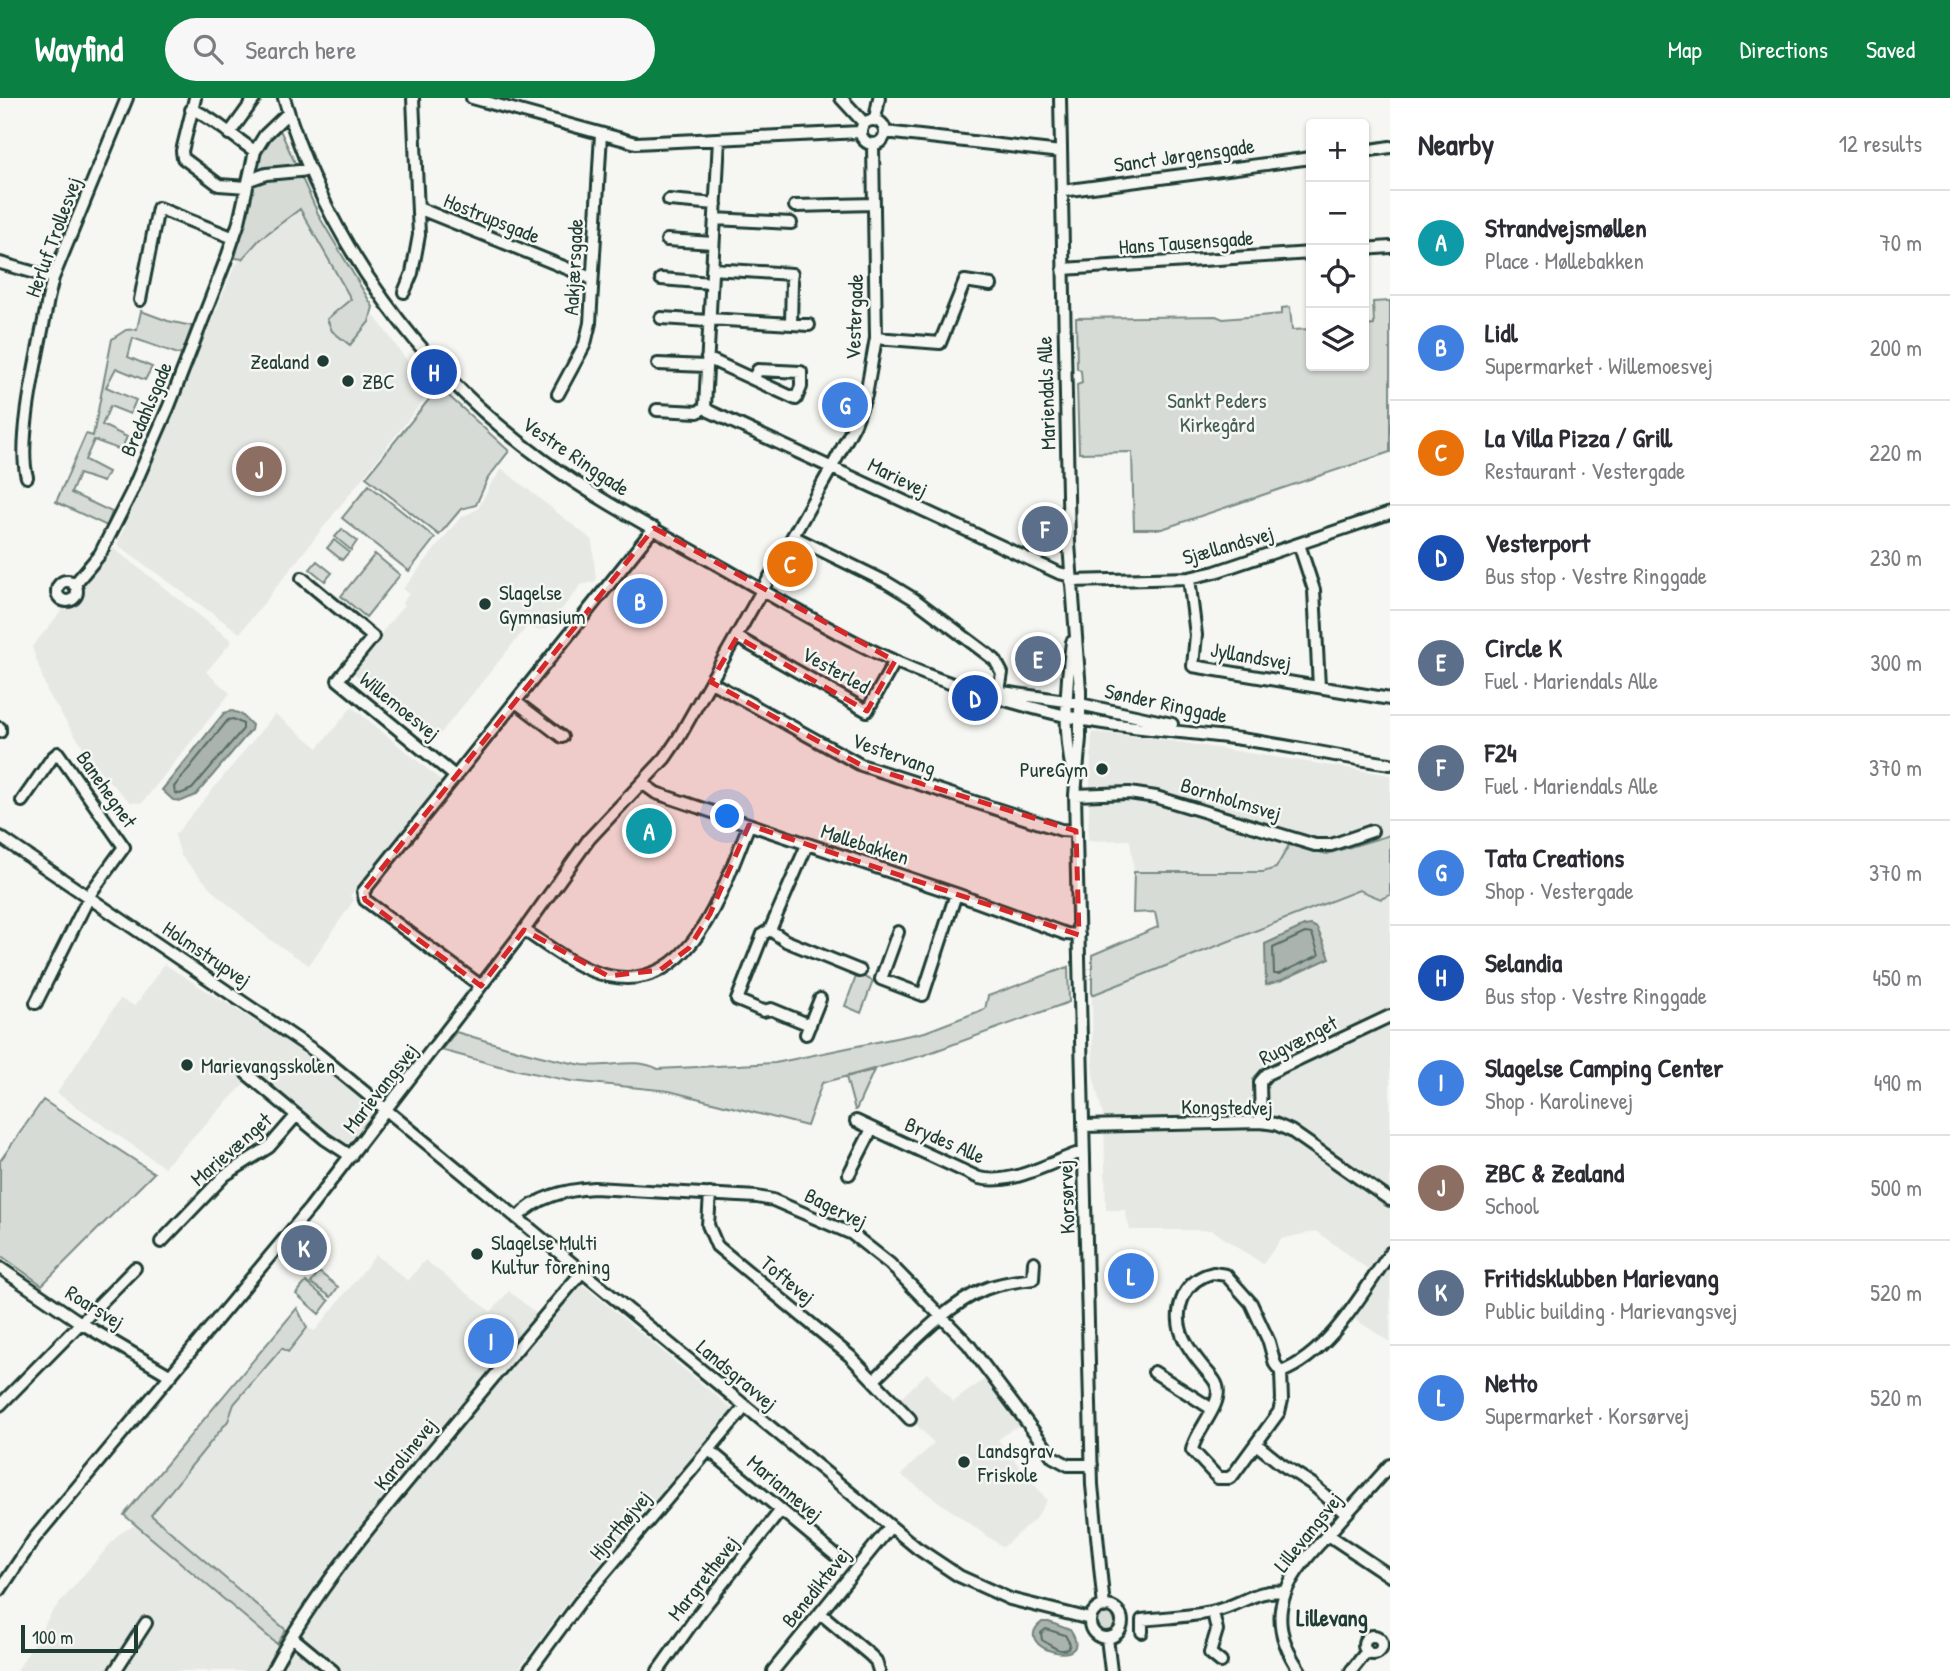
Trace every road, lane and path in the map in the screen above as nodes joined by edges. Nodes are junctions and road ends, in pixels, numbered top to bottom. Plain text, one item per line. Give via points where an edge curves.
1 (127, 98) edge
2 (195, 98) edge
3 (255, 98) edge
4 (284, 98) edge
5 (413, 98) edge
6 (472, 98) edge
7 (841, 98) edge
8 (879, 98) edge
9 (1060, 98) edge
10 (191, 110) junction
11 (288, 113) junction
12 (866, 125) junction
13 (885, 132) junction
14 (229, 134) junction
15 (601, 134) junction
16 (719, 139) junction
17 (873, 144) junction
18 (1390, 147) edge
19 (1369, 149) edge
20 (255, 151) junction
21 (1061, 152) junction
22 (1306, 159) edge
23 (310, 170) junction
24 (248, 184) junction
25 (1062, 191) junction
26 (668, 200) dead end
27 (716, 204) junction
28 (874, 204) junction
29 (795, 206) dead end
30 (418, 208) junction
31 (715, 219) junction
32 (791, 223) dead end
33 (234, 238) junction
34 (667, 240) dead end
35 (713, 243) junction
36 (1390, 247) edge
37 (1369, 249) edge
38 (1306, 253) edge
39 (0, 263) edge
40 (712, 269) junction
41 (1063, 270) junction
42 (53, 278) junction
43 (591, 278) junction
44 (661, 279) dead end
45 (711, 283) junction
46 (991, 285) dead end
47 (404, 292) dead end
48 (140, 300) dead end
49 (662, 318) dead end
50 (709, 320) junction
51 (792, 324) junction
52 (809, 325) dead end
53 (876, 338) junction
54 (706, 362) junction
55 (658, 364) dead end
56 (753, 379) dead end
57 (558, 394) dead end
58 (707, 409) junction
59 (657, 410) dead end
60 (832, 467) junction
61 (27, 477) dead end
62 (1390, 513) edge
63 (654, 528) junction
64 (794, 537) junction
65 (1299, 544) junction
66 (302, 578) dead end
67 (1071, 578) junction
68 (1189, 578) junction
69 (74, 585) dead end
70 (763, 591) junction
71 (737, 637) junction
72 (895, 662) junction
73 (711, 682) junction
74 (1319, 687) junction
75 (994, 694) junction
76 (1390, 699) edge
77 (516, 702) junction
78 (1073, 710) junction
79 (562, 737) dead end
80 (1243, 740) junction
81 (1390, 764) edge
82 (456, 777) junction
83 (642, 783) junction
84 (1075, 790) junction
85 (22, 801) dead end
86 (749, 825) junction
87 (1076, 831) junction
88 (1372, 831) dead end
89 (0, 837) edge
90 (807, 845) junction
91 (956, 894) junction
92 (89, 898) junction
93 (524, 930) junction
94 (770, 930) junction
95 (898, 932) dead end
96 (1079, 935) junction
97 (860, 971) dead end
98 (481, 986) junction
99 (820, 999) dead end
100 (36, 1003) dead end
101 (1390, 1016) edge
102 (247, 1074) dead end
103 (388, 1110) junction
104 (296, 1116) junction
105 (856, 1121) dead end
106 (1261, 1122) junction
107 (1083, 1126) junction
108 (872, 1129) junction
109 (1084, 1154) junction
110 (351, 1156) junction
111 (849, 1174) dead end
112 (710, 1194) junction
113 (1390, 1200) edge
114 (517, 1218) junction
115 (161, 1242) dead end
116 (1390, 1253) edge
117 (1034, 1262) dead end
118 (0, 1268) edge
119 (135, 1268) dead end
120 (582, 1272) junction
121 (942, 1317) junction
122 (81, 1323) junction
123 (1154, 1372) dead end
124 (1281, 1372) junction
125 (171, 1376) junction
126 (874, 1380) junction
127 (0, 1405) edge
128 (745, 1407) junction
129 (1212, 1409) junction
130 (910, 1419) dead end
131 (1256, 1444) junction
132 (709, 1450) junction
133 (1091, 1465) junction
134 (1390, 1465) edge
135 (782, 1510) junction
136 (1346, 1514) junction
137 (890, 1527) junction
138 (1327, 1534) junction
139 (835, 1555) dead end
140 (1390, 1576) edge
141 (0, 1590) edge
142 (1284, 1592) junction
143 (1104, 1606) junction
144 (1213, 1612) junction
145 (820, 1613) junction
146 (1090, 1619) junction
147 (146, 1623) dead end
148 (1142, 1632) dead end
149 (292, 1637) junction
150 (1107, 1638) junction
151 (1367, 1651) dead end
152 (1221, 1662) dead end
153 (115, 1671) edge
154 (272, 1671) edge
155 (333, 1671) edge
156 (529, 1671) edge
157 (658, 1671) edge
158 (773, 1671) edge
159 (879, 1671) edge
160 (1111, 1671) edge
161 (1300, 1671) edge
162 (1351, 1671) edge

1 - 42 street, Herluf Trollesvej
2 - 10 street
3 - 14 street
4 - 11 street, Vestre Ringgade
5 - 30 street
6 - 15 street
7 - 12 street
8 - 12 street
9 - 21 street, Mariendals Alle
10 - 14 street via 198,110
10 - 24 street via 183,158 219,186
11 - 20 street, Bredahlsgade
11 - 23 street, Vestre Ringgade
12 - 13 street via 883,124
12 - 16 street
12 - 17 street via 864,141
13 - 17 street via 881,141
13 - 21 street
14 - 20 street
15 - 16 street via 636,143
15 - 43 street, Aakjærsgade
16 - 27 street
17 - 28 street, Vestergade
18 - 19 street
20 - 24 street, Bredahlsgade
21 - 25 street, Mariendals Alle
22 - 25 street, Sanct Jørgensgade
23 - 24 street via 267,174
23 - 63 street, Vestre Ringgade via 366,274 446,375 546,463
24 - 33 street, Bredahlsgade
25 - 41 street, Mariendals Alle
26 - 27 street
27 - 31 street
28 - 29 street
28 - 53 street, Vestergade
30 - 43 street, Hostrupsgade
30 - 47 street via 417,253
31 - 32 street
31 - 35 street
33 - 48 street via 158,208
33 - 69 street, Bredahlsgade via 131,493 100,554
34 - 35 street
35 - 40 street
36 - 37 street
38 - 41 street, Hans Tausensgade
39 - 42 street
40 - 45 street
40 - 51 street via 792,277
41 - 67 street, Mariendals Alle
42 - 61 street, Herluf Trollesvej via 27,424
43 - 57 street, Aakjærsgade via 585,344
44 - 45 street
45 - 50 street
46 - 53 street via 965,281 940,343
49 - 50 street
50 - 51 street
50 - 54 street
51 - 52 street
53 - 60 street, Vestergade via 866,396
54 - 55 street
54 - 56 street
54 - 58 street
58 - 59 street
58 - 60 street, Marievej
60 - 64 street, Vestergade
60 - 67 street, Marievej
62 - 65 street, Sjællandsvej
63 - 70 street, Vestre Ringgade
63 - 77 street
64 - 70 street, Vestergade
64 - 75 street via 886,582 975,645 1000,667
65 - 68 street, Sjællandsvej
65 - 74 street via 1314,590
66 - 82 street, Willemoesvej via 373,637 338,680
67 - 68 street, Sjællandsvej
67 - 78 street, Mariendals Alle via 1074,632 1066,681
68 - 74 street, Jyllandsvej via 1196,635 1193,666
70 - 71 street, Marievangsvej
70 - 72 street, Vestre Ringgade
71 - 72 street, Vesterled via 867,711
71 - 73 street, Marievangsvej
72 - 75 street, Vestre Ringgade
73 - 83 street, Marievangsvej via 678,739
73 - 87 street, Vestervang via 861,765
74 - 76 street, Jyllandsvej
75 - 78 street, Vestre Ringgade
75 - 78 street, Vestre Ringgade
77 - 79 street
77 - 82 street
78 - 80 street, Sønder Ringgade
78 - 80 street, Sønder Ringgade
78 - 84 street, Mariendals Alle
80 - 81 street, Sønder Ringgade
82 - 98 street via 363,895
83 - 86 street, Møllebakken via 656,793
83 - 93 street, Marievangsvej via 589,839
84 - 87 street, Korsørvej
84 - 88 street, Bornholmsvej via 1156,797 1315,845 1331,845
85 - 92 street, Banehegnet via 58,753 124,846
86 - 90 street, Møllebakken
86 - 93 street via 710,914 689,947 660,970 636,977 608,976
87 - 96 street, Korsørvej
89 - 92 street, Holmstrupvej
90 - 91 street, Møllebakken
90 - 94 street
91 - 95 street via 923,995 881,979
91 - 96 street, Møllebakken
92 - 100 street
92 - 103 street, Holmstrupvej via 287,1030
93 - 98 street, Marievangsvej
94 - 97 street
94 - 99 street via 763,934 737,1000 763,1011 771,1009 808,1030
96 - 107 street, Korsørvej
98 - 103 street, Marievangsvej
101 - 106 street, Rugvænget via 1267,1074 1260,1082
102 - 104 street
103 - 110 street, Marievangsvej
103 - 114 street, Landsgravvej
104 - 110 street
104 - 115 street, Marievænget via 269,1147 225,1175
105 - 108 street, Brydes Alle
106 - 107 street, Kongstedvej
106 - 113 street, Kongstedvej via 1291,1131
107 - 109 street, Korsørvej
108 - 109 street, Brydes Alle via 992,1181
108 - 111 street, Brydes Alle
109 - 133 street, Korsørvej
110 - 125 street, Marievangsvej
112 - 114 street, Bagervej via 578,1189 535,1202
112 - 121 street, Bagervej via 773,1200 852,1234 890,1264
112 - 126 street, Toftevej via 708,1225 717,1246
114 - 120 street, Landsgravvej
116 - 124 street via 1331,1335
117 - 121 street via 1033,1279 986,1289
118 - 122 street, Roarsvej
119 - 122 street
120 - 128 street, Landsgravvej
120 - 149 street, Karolinevej via 381,1513
121 - 126 street
121 - 133 street, Bagervej via 980,1359 1052,1457 1068,1465
122 - 125 street, Roarsvej
122 - 127 street
123 - 129 street
124 - 129 street via 1251,1303 1235,1283 1219,1273 1205,1275 1186,1292 1178,1317 1186,1345 1217,1385
124 - 131 street via 1282,1406
125 - 141 street, Marievangsvej via 34,1539
126 - 130 street, Toftevej
128 - 132 street, Hjorthøjvej
128 - 137 street, Landsgravvej
129 - 131 street via 1192,1451 1218,1478 1233,1475
131 - 136 street
132 - 135 street, Mariannevej
132 - 156 street, Hjorthøjvej via 579,1604
133 - 143 street, Korsørvej
134 - 136 street, Lillevangsvej
135 - 139 street, Mariannevej
135 - 157 street, Margrethevej
136 - 138 street, Lillevangsvej
137 - 145 street, Benediktevej
137 - 146 street, Landsgravvej via 939,1564 981,1587 1024,1604
138 - 140 street
138 - 142 street, Lillevangsvej
142 - 144 street via 1264,1591
142 - 161 street, Lillevangsvej via 1283,1643
143 - 146 street
143 - 150 street via 1117,1611 1121,1620 1118,1632
144 - 148 street via 1142,1620
144 - 152 street via 1217,1630 1210,1653
145 - 158 street, Benediktevej
145 - 159 street via 870,1655
146 - 150 street via 1094,1633
147 - 153 street
149 - 154 street, Karolinevej
149 - 155 street
150 - 160 street
151 - 162 street

